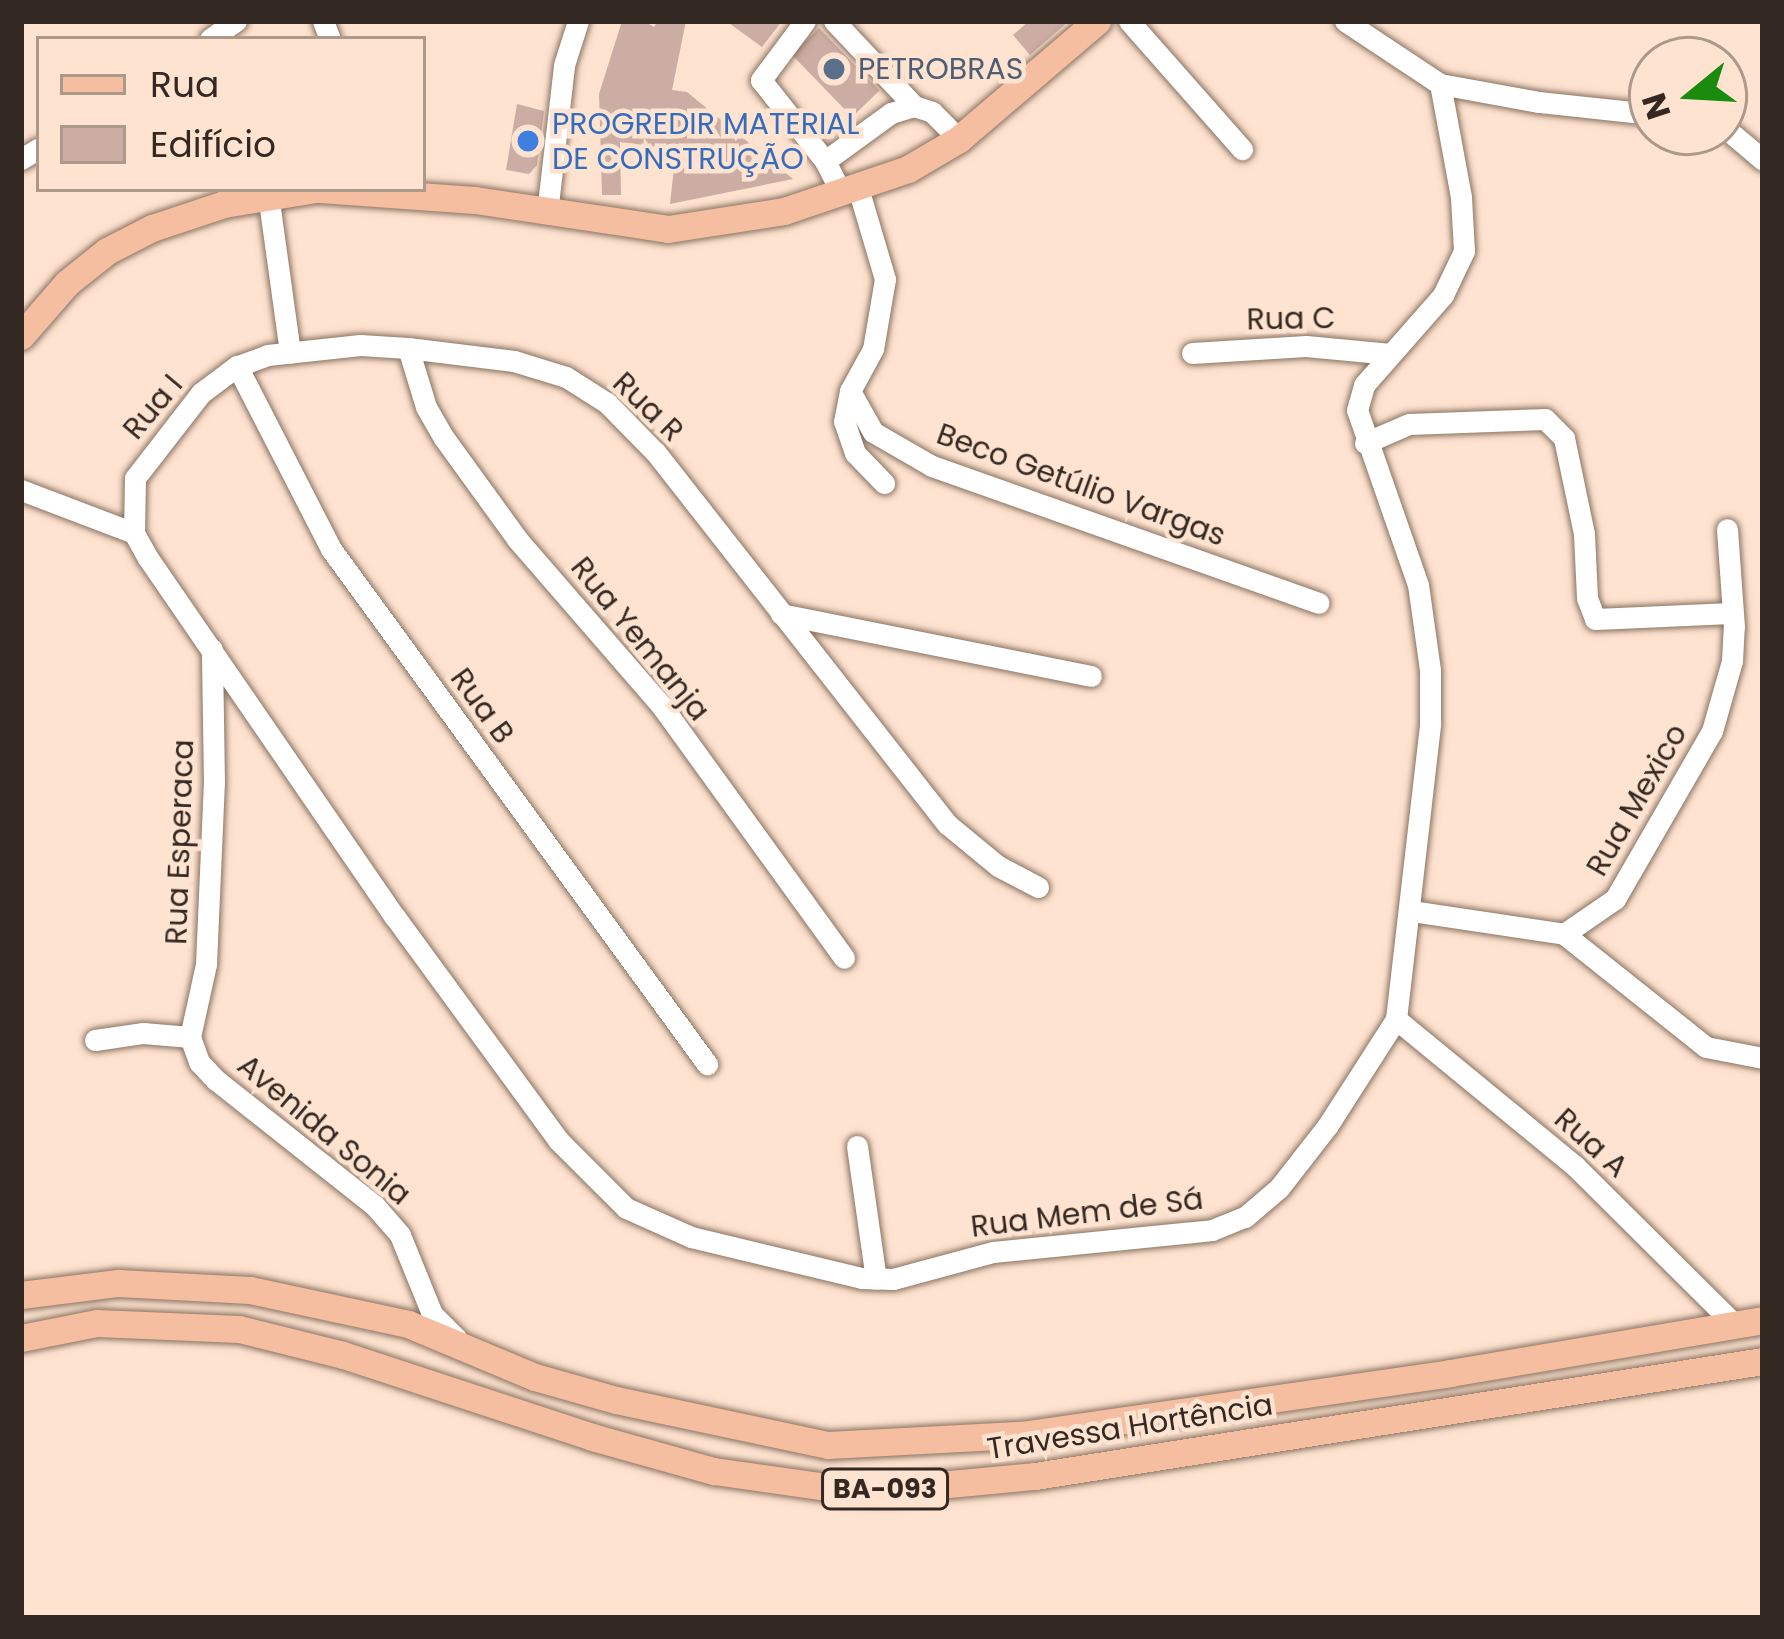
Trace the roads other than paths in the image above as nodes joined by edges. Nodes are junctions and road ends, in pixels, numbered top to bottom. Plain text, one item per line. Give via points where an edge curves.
1 (578, 21) edge
2 (806, 21) edge
3 (834, 21) edge
4 (1097, 21) edge
5 (1129, 21) edge
6 (1346, 21) edge
7 (1440, 84) junction
8 (914, 106) junction
9 (1628, 112) edge
10 (959, 139) junction
11 (1242, 149) dead end
12 (825, 161) junction
13 (850, 191) junction
14 (288, 192) edge
15 (389, 192) edge
16 (268, 194) junction
17 (548, 213) junction
18 (26, 319) edge
19 (408, 348) junction
20 (290, 352) junction
21 (1192, 353) dead end
22 (1391, 354) junction
23 (236, 366) junction
24 (850, 391) junction
25 (1365, 443) junction
26 (884, 483) dead end
27 (21, 490) edge
28 (1727, 529) dead end
29 (134, 533) junction
30 (1318, 603) dead end
31 (1732, 613) junction
32 (781, 614) junction
33 (212, 648) junction
34 (1091, 676) dead end
35 (1038, 886) dead end
36 (1412, 911) junction
37 (1564, 934) junction
38 (844, 958) dead end
39 (1396, 1019) junction
40 (190, 1037) junction
41 (95, 1040) dead end
42 (1763, 1058) edge
43 (707, 1064) dead end
44 (857, 1146) dead end
45 (876, 1279) junction
46 (21, 1294) edge
47 (1763, 1320) edge
48 (1734, 1324) junction
49 (24, 1341) edge
50 (1763, 1361) edge
51 (535, 1377) junction

1 - 17 street via 564,65
2 - 12 street via 761,80
3 - 8 street
4 - 10 main road
5 - 11 street
6 - 7 street
7 - 9 street
7 - 22 street, Rua Mem de Sá via 1464,251 1443,295
8 - 10 street
8 - 12 street via 890,113
10 - 13 main road via 908,170
12 - 13 street
13 - 17 main road via 729,223 668,229
13 - 24 street via 885,278 873,349
14 - 16 main road
15 - 17 main road
16 - 18 main road via 152,227 107,251
16 - 20 street
19 - 20 street, Rua I
19 - 32 street, Rua R via 514,361 583,386 655,452
19 - 38 street, Rua Yemanja via 444,438 517,538 661,705
20 - 23 street, Rua I
21 - 22 street, Rua C via 1306,346
22 - 25 street, Rua Mem de Sá via 1358,398
23 - 29 street, Rua I via 184,411 135,478
23 - 43 street, Rua B via 331,549
24 - 26 street via 847,435
24 - 30 street, Beco Getúlio Vargas via 873,432 932,466
25 - 31 street via 1409,424 1545,419 1564,438 1595,619
25 - 36 street, Rua Mem de Sá via 1418,585 1430,670
27 - 29 street
28 - 31 street, Rua Mexico
29 - 33 street
31 - 37 street, Rua Mexico via 1732,661 1702,754 1615,899
32 - 34 street
32 - 35 street via 947,824
33 - 40 street, Rua Esperaca via 206,964
33 - 45 street, Rua Mem de Sá via 395,917 598,1184 662,1228
36 - 37 street
36 - 39 street, Rua Mem de Sá
37 - 42 street via 1706,1047
39 - 45 street, Rua Mem de Sá via 1328,1125 1245,1217 1171,1237 993,1252
39 - 48 street, Rua A via 1575,1166
40 - 41 street
40 - 51 street, Avenida Sonia via 216,1080 375,1206 400,1235 442,1328
44 - 45 street
46 - 51 main road, Travessa Hortência / BA-093 via 118,1283 250,1290 408,1324
47 - 48 main road, Travessa Hortência / BA-093
48 - 51 main road, Travessa Hortência / BA-093 via 982,1440 828,1444 678,1417
49 - 50 main road, Travessa Hortência / BA-093 via 97,1323 239,1329 695,1466 886,1490 1016,1479

